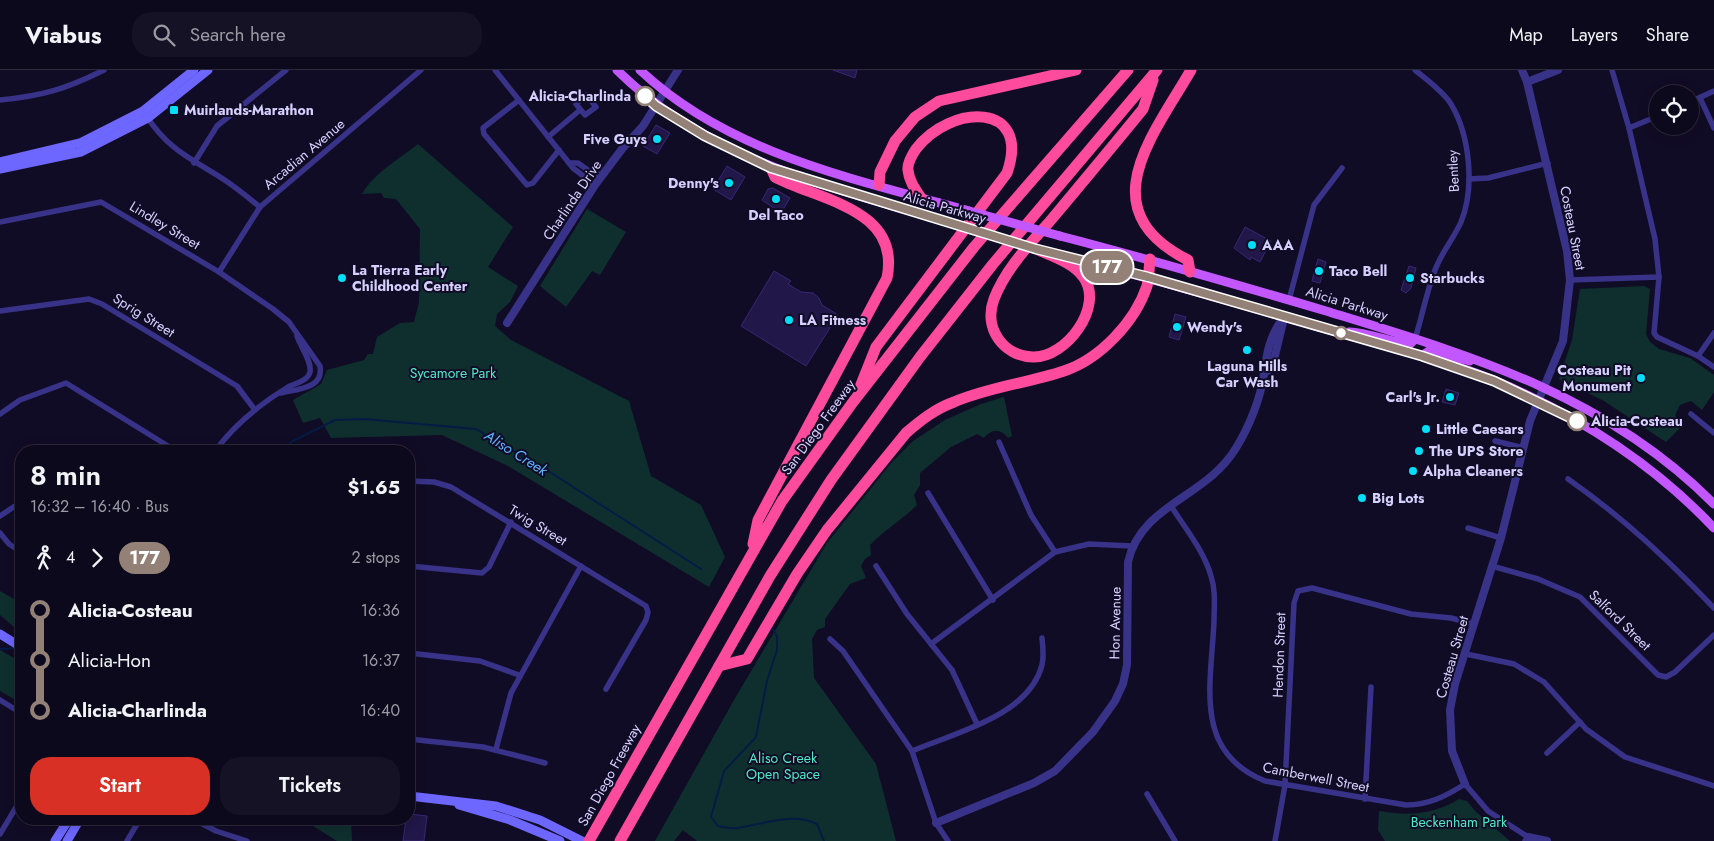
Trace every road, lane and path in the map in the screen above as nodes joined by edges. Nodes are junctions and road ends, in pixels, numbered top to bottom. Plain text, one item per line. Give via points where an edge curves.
1 (104, 70) edge
2 (194, 70) edge
3 (208, 70) edge
4 (286, 70) edge
5 (421, 70) edge
6 (617, 70) edge
7 (640, 70) edge
8 (678, 70) edge
9 (1076, 70) edge
10 (1128, 70) edge
11 (1191, 70) edge
12 (1415, 70) edge
13 (1522, 70) edge
14 (1558, 70) edge
15 (1612, 70) edge
16 (498, 71) edge
17 (1156, 71) edge
18 (1527, 82) junction
19 (1714, 91) edge
20 (663, 92) junction
21 (1700, 98) joint
22 (0, 100) edge
23 (519, 100) junction
24 (656, 106) junction
25 (580, 110) dead end
26 (145, 115) junction
27 (1649, 120) edge
28 (1629, 128) junction
29 (1714, 128) edge
30 (548, 137) junction
31 (559, 150) junction
32 (771, 151) junction
33 (0, 162) edge
34 (194, 163) junction
35 (571, 163) junction
36 (1548, 163) junction
37 (768, 166) junction
38 (1342, 168) dead end
39 (0, 169) edge
40 (603, 175) junction
41 (1469, 179) junction
42 (879, 182) junction
43 (595, 185) junction
44 (921, 198) junction
45 (877, 201) junction
46 (260, 207) junction
47 (0, 222) edge
48 (1036, 249) junction
49 (1150, 260) junction
50 (219, 272) junction
51 (1190, 272) junction
52 (1148, 277) junction
53 (1659, 277) junction
54 (1570, 280) junction
55 (1289, 300) junction
56 (0, 311) edge
57 (1284, 317) junction
58 (507, 323) dead end
59 (1336, 332) junction
60 (1714, 333) edge
61 (296, 334) junction
62 (1415, 339) junction
63 (1422, 356) junction
64 (1698, 356) junction
65 (1490, 363) junction
66 (1714, 367) edge
67 (1544, 386) junction
68 (281, 393) junction
69 (1537, 400) junction
70 (853, 402) junction
71 (255, 410) junction
72 (0, 414) edge
73 (1691, 414) dead end
74 (1714, 433) edge
75 (1495, 441) dead end
76 (999, 442) dead end
77 (166, 445) edge
78 (219, 445) edge
79 (1524, 448) junction
80 (1568, 479) dead end
81 (415, 481) edge
82 (928, 493) dead end
83 (1714, 504) edge
84 (15, 506) edge
85 (1171, 506) junction
86 (0, 516) edge
87 (511, 522) junction
88 (1468, 528) dead end
89 (1714, 528) edge
90 (0, 533) edge
91 (1501, 538) junction
92 (1132, 546) junction
93 (15, 548) edge
94 (1055, 552) junction
95 (751, 555) junction
96 (582, 566) junction
97 (876, 566) dead end
98 (1492, 566) junction
99 (415, 567) edge
100 (993, 600) junction
101 (1714, 608) edge
102 (1474, 624) junction
103 (0, 634) edge
104 (1714, 635) edge
105 (1042, 638) dead end
106 (830, 639) dead end
107 (15, 644) edge
108 (931, 644) junction
109 (415, 654) edge
110 (1466, 654) junction
111 (720, 666) junction
112 (519, 675) junction
113 (1371, 687) dead end
114 (606, 689) dead end
115 (0, 700) edge
116 (15, 709) edge
117 (1580, 722) junction
118 (977, 724) junction
119 (415, 740) edge
120 (496, 749) junction
121 (912, 751) junction
122 (1547, 753) dead end
123 (545, 764) dead end
124 (1466, 784) junction
125 (1285, 785) junction
126 (1714, 786) edge
127 (1148, 794) dead end
128 (415, 797) edge
129 (1365, 799) junction
130 (450, 800) junction
131 (15, 809) edge
132 (936, 823) junction
133 (65, 825) edge
134 (76, 825) edge
135 (136, 825) edge
136 (204, 825) edge
137 (0, 834) edge
138 (1527, 839) edge
139 (55, 841) edge
140 (67, 841) edge
141 (127, 841) edge
142 (246, 841) edge
143 (560, 841) edge
144 (582, 841) edge
145 (590, 841) edge
146 (620, 841) edge
147 (948, 841) edge
148 (1175, 841) edge
149 (1275, 841) edge
150 (1547, 841) edge

1 - 22 street via 68,87 36,97
2 - 26 main road
3 - 26 main road
4 - 34 street via 217,126
5 - 46 street, Arcadian Avenue
6 - 24 main road, Alicia Parkway
7 - 20 main road, Alicia Parkway
8 - 20 street, Charlinda Drive
9 - 42 highway via 939,101 915,117 895,141
10 - 70 highway, San Diego Freeway via 974,247
11 - 51 highway via 1144,152 1136,179 1139,211 1148,229 1165,247 1188,260
12 - 41 street, Bentley via 1450,103 1463,135
13 - 18 street, Costeau Street
14 - 18 street
15 - 28 street
16 - 23 street
17 - 48 highway via 1143,109 1014,263 994,298 990,320 997,338 1010,351 1035,357 1062,348 1075,334 1083,321 1089,294 1089,286 1080,272
17 - 111 highway via 920,356 831,480 765,583
18 - 36 street, Costeau Street
19 - 21 street
20 - 24 street, Charlinda Drive
20 - 32 main road, Alicia Parkway via 707,120
21 - 29 street
23 - 30 street
23 - 31 street via 483,128 484,134 527,184 533,183
24 - 37 main road, Alicia Parkway via 705,136
24 - 40 street, Charlinda Drive
25 - 30 street
26 - 33 main road via 80,143
26 - 34 street via 168,144
26 - 39 main road via 81,152
27 - 28 street
28 - 53 street via 1655,238
30 - 31 street
31 - 35 street
32 - 37 main road
32 - 42 main road, Alicia Parkway
34 - 46 street via 228,182
35 - 40 street via 578,162 592,173
35 - 43 street
36 - 41 street via 1488,178
36 - 54 street, Costeau Street
37 - 45 main road, Alicia Parkway
37 - 95 highway via 775,177 828,198 878,227 889,249 890,264 884,286 758,520
38 - 55 street via 1314,205
40 - 43 street, Charlinda Drive
41 - 62 street, Bentley via 1464,213 1434,273
42 - 44 main road, Alicia Parkway
42 - 45 main road
43 - 58 street, Charlinda Drive
44 - 49 main road, Alicia Parkway, bridge
44 - 70 highway via 910,181 907,168 911,156 926,136 964,116 995,120 1007,132 1012,145 1006,173 876,346
45 - 48 main road, Alicia Parkway, bridge
46 - 50 street, Arcadian Avenue
47 - 50 street, Lindley Street via 101,202
48 - 52 main road, Alicia Parkway
49 - 51 main road, Alicia Parkway
49 - 52 highway
50 - 61 street, Lindley Street via 273,309 289,322
51 - 55 main road, Alicia Parkway
52 - 57 main road, Alicia Parkway
52 - 111 highway via 1147,286 1128,322 1111,342 1089,359 1063,371 954,402 921,420 906,433 827,530 747,659
53 - 54 street
53 - 64 street via 1654,333
54 - 67 street, Costeau Street via 1563,341
55 - 57 main road
55 - 62 main road, Alicia Parkway
56 - 71 street, Sprig Street via 89,300 102,304 237,386
57 - 59 main road, Alicia Parkway
57 - 85 street, Hon Avenue via 1274,330 1254,411 1236,448 1208,480
59 - 62 main road via 1363,333 1410,344
59 - 63 main road, Alicia Parkway
60 - 64 street
61 - 68 street, Lindley Street via 310,366 310,374
61 - 68 street, Lindley Street via 322,373 313,385
62 - 65 main road, Alicia Parkway
63 - 65 main road via 1429,351 1464,361
63 - 69 main road, Alicia Parkway
64 - 66 street
65 - 67 main road, Alicia Parkway
67 - 69 street, Costeau Street
67 - 83 main road, Alicia Parkway via 1661,455
68 - 71 street
69 - 79 street, Costeau Street
69 - 89 main road, Alicia Parkway via 1592,429 1651,468
70 - 95 highway, San Diego Freeway via 782,501
71 - 78 street
72 - 77 street via 20,400 66,383
73 - 74 street
75 - 79 street
76 - 94 street via 1031,515
79 - 91 street, Costeau Street
80 - 101 street via 1614,511 1654,546
81 - 87 street, Twig Street via 450,487
82 - 100 street
84 - 86 street
85 - 92 street, Hon Avenue via 1151,519
85 - 125 street, Camberwell Street via 1202,555 1215,597 1212,728 1235,764 1264,781
87 - 96 street, Twig Street
87 - 99 street via 489,567 482,574
88 - 91 street
90 - 93 street
91 - 98 street, Costeau Street
92 - 94 street via 1089,544
92 - 132 street, Hon Avenue via 1128,562 1127,665 1115,701 1093,732 1055,770 1034,783
94 - 100 street
95 - 145 highway, San Diego Freeway
96 - 112 street
96 - 114 street, Twig Street via 647,608 646,620
97 - 108 street
98 - 102 street, Costeau Street
98 - 104 street, Salford Street via 1538,579 1580,597 1658,675 1666,677 1675,672
100 - 108 street
102 - 110 street, Costeau Street
102 - 125 street, Hendon Street via 1411,614 1312,588 1298,591 1294,603
103 - 107 main road
105 - 118 street via 1042,665 1030,689 1013,706
106 - 121 street via 843,651
108 - 118 street via 952,670
109 - 112 street via 480,660
110 - 117 street via 1514,664 1544,682
110 - 124 street, Costeau Street via 1450,710 1449,731 1452,751
111 - 146 highway
112 - 120 street via 506,706
113 - 129 street
115 - 116 street
117 - 122 street
117 - 126 street via 1625,758
118 - 121 street
119 - 120 street
120 - 123 street
121 - 132 street
124 - 129 street, Camberwell Street via 1422,805
124 - 138 street via 1488,811
125 - 129 street, Camberwell Street
125 - 149 street, Hendon Street
127 - 148 street
128 - 130 main road
130 - 143 main road
130 - 144 main road via 496,806 540,820
131 - 137 street
132 - 147 street
133 - 139 main road
134 - 140 main road
135 - 141 street
136 - 142 street
138 - 150 street

